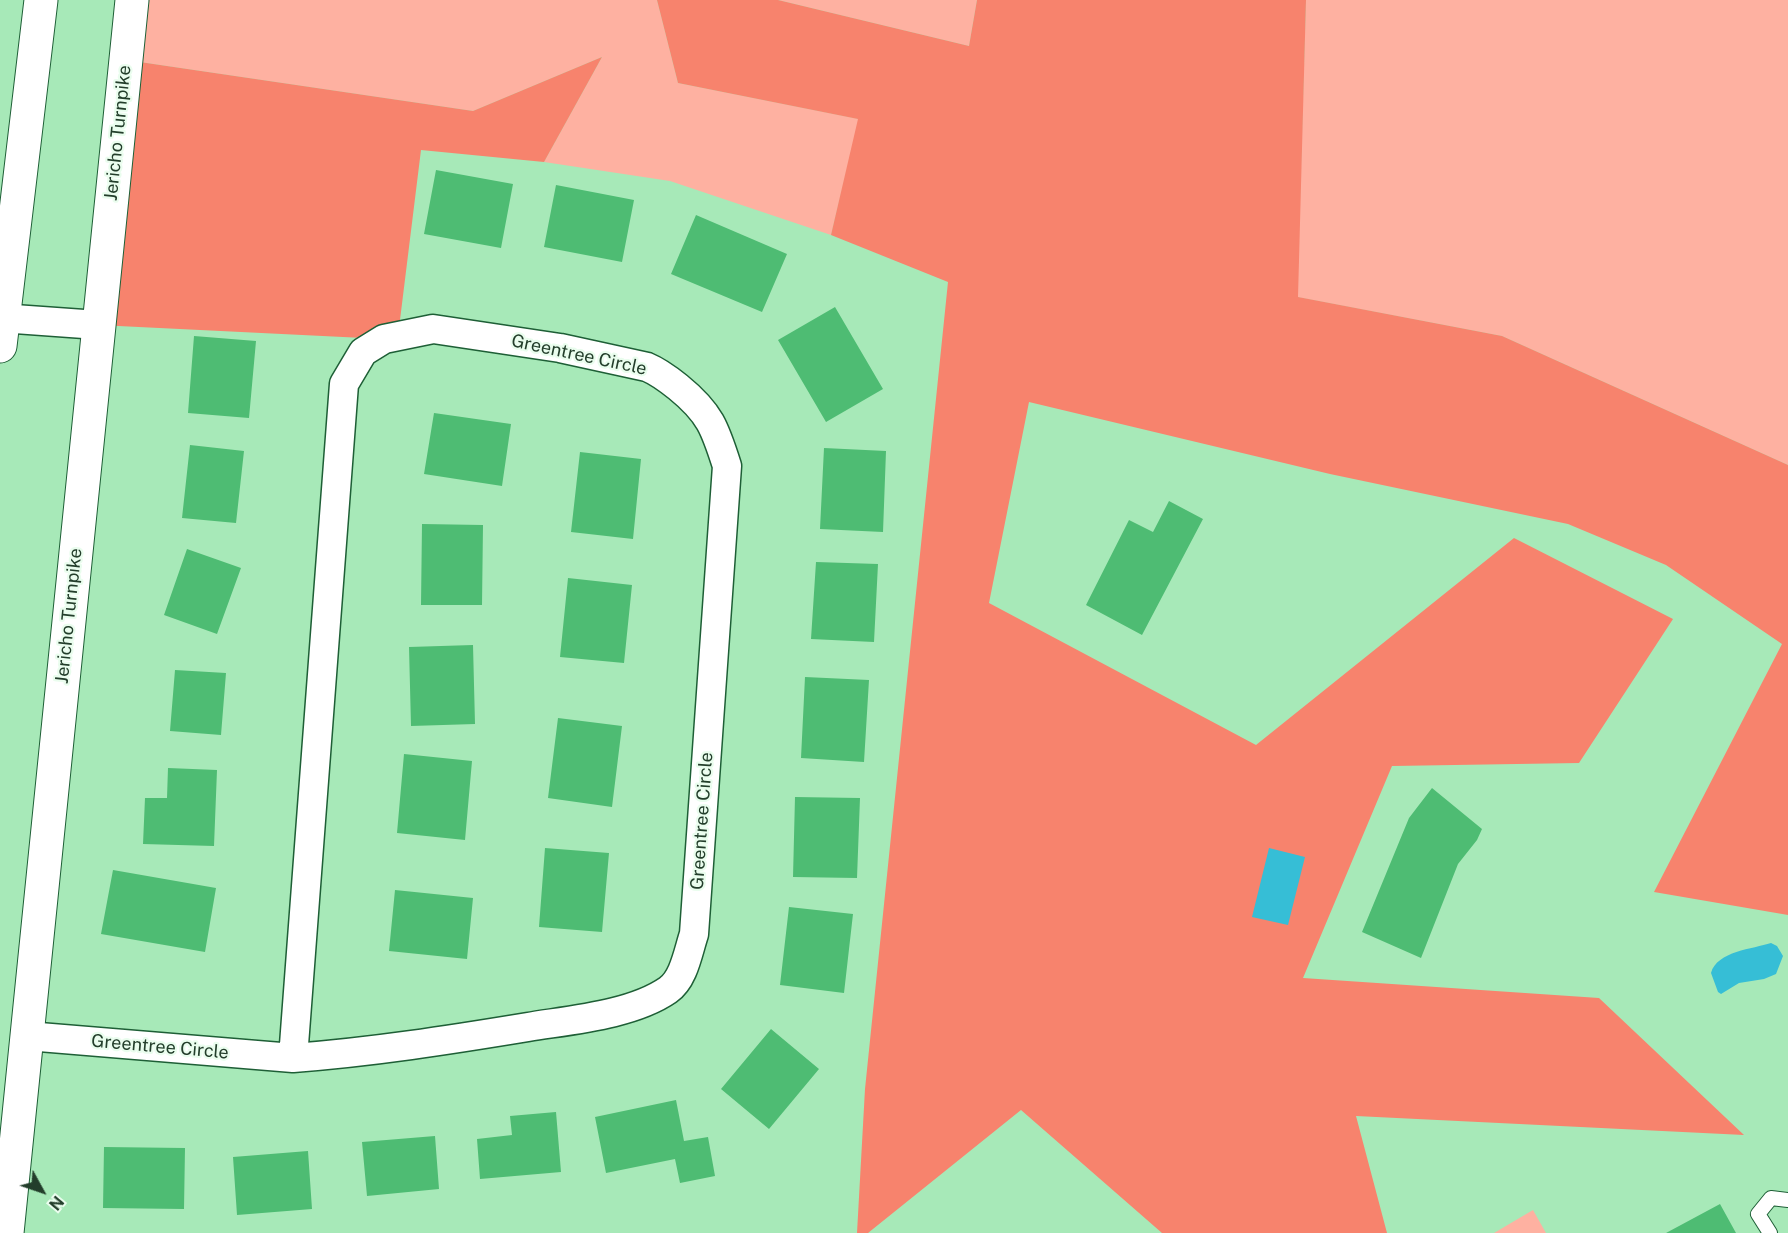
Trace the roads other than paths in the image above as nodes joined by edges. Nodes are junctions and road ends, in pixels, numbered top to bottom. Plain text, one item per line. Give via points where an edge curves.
1 (40, 0) edge
2 (132, 0) edge
3 (98, 325) junction
4 (1, 327) edge
5 (27, 1036) junction
6 (293, 1058) junction
7 (1788, 1200) edge
8 (8, 1233) edge
9 (1770, 1233) edge

1 - 4 main road
2 - 3 main road, Jericho Turnpike
3 - 4 street
3 - 5 main road, Jericho Turnpike
5 - 6 street, Greentree Circle
5 - 8 main road, Jericho Turnpike
6 - 6 street, Greentree Circle via 376,1052 599,1015 651,999 680,977 694,934 727,466 714,427 700,405 659,372 560,348 433,329 384,339 363,352 344,384
7 - 9 lane via 1771,1198 1758,1214

